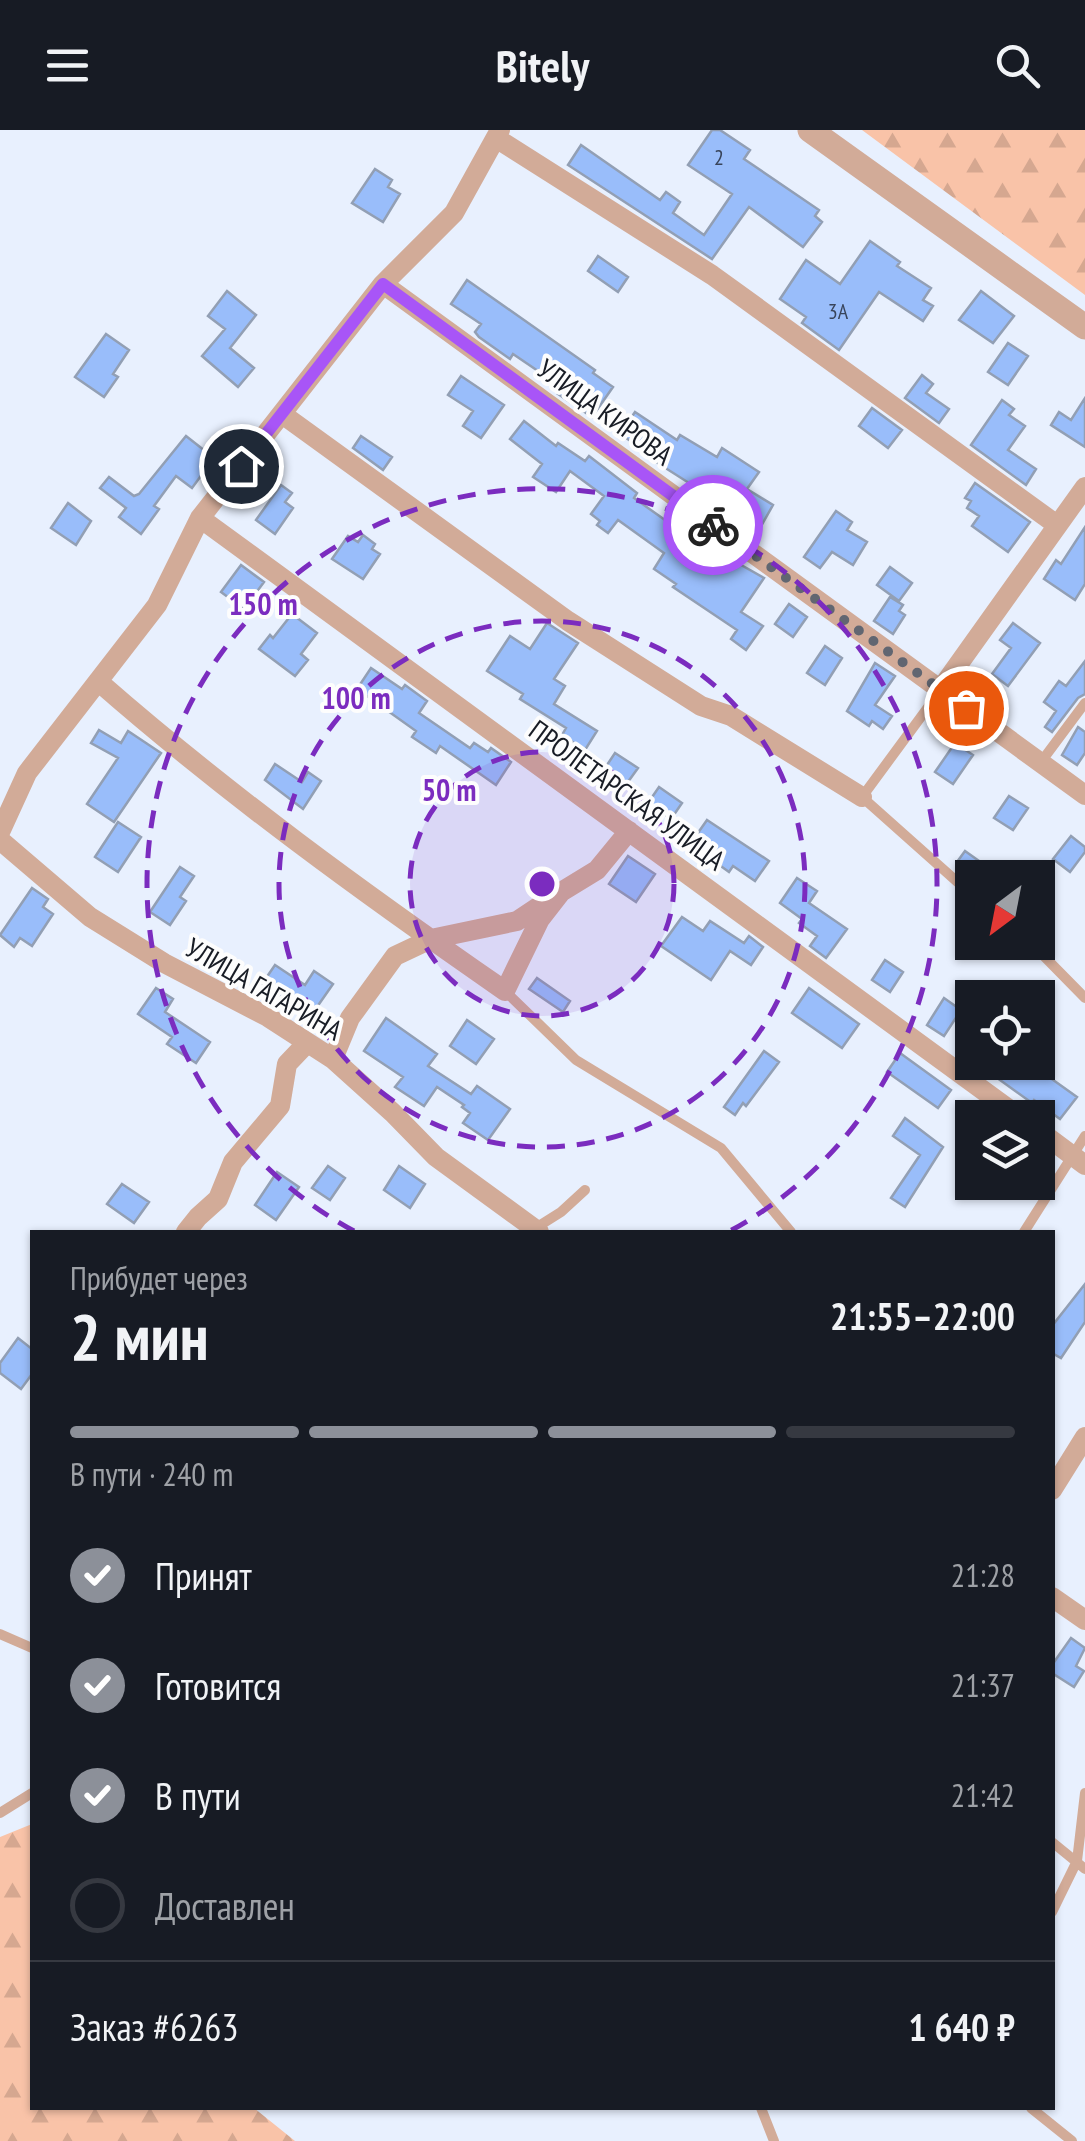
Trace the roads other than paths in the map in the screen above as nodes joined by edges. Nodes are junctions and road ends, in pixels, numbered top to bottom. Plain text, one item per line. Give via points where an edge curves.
1 (810, 130) edge
2 (498, 134) edge
3 (383, 284) junction
4 (1085, 327) edge
5 (282, 414) junction
6 (1085, 486) edge
7 (200, 518) junction
8 (1057, 525) junction
9 (99, 682) junction
10 (940, 690) junction
11 (1085, 703) edge
12 (1040, 763) junction
13 (1085, 795) edge
14 (862, 797) junction
15 (629, 831) junction
16 (0, 832) edge
17 (0, 840) edge
18 (955, 880) edge
19 (561, 892) junction
20 (431, 939) junction
21 (1048, 960) edge
22 (505, 991) junction
23 (1085, 998) edge
24 (308, 1043) junction
25 (333, 1059) junction
26 (995, 1100) edge
27 (1085, 1136) edge
28 (1055, 1143) edge
29 (1078, 1160) edge
30 (585, 1190) dead end
31 (188, 1230) edge
32 (533, 1230) edge
33 (535, 1230) edge
34 (789, 1230) edge
35 (1026, 1230) edge
36 (1085, 1437) edge
37 (1055, 1485) edge
38 (1055, 1599) edge
39 (1085, 1620) edge
40 (0, 1634) edge
41 (30, 1647) edge
42 (30, 1794) edge
43 (1085, 1794) edge
44 (0, 1813) edge
45 (1055, 1844) edge
46 (1081, 1865) edge
47 (1055, 1907) edge
48 (762, 2110) edge
49 (1033, 2110) edge
50 (774, 2141) edge
51 (1072, 2141) edge

1 - 4 street
2 - 3 street via 454,213
2 - 8 street via 712,274
3 - 5 street
3 - 10 street, УЛИЦА КИРОВА
5 - 7 street
5 - 14 street via 568,621
6 - 8 street
7 - 9 street via 157,604
7 - 15 street, ПРОЛЕТАРСКАЯ УЛИЦА
8 - 10 street
9 - 16 street via 27,774
9 - 20 street via 185,757
10 - 12 street, УЛИЦА КИРОВА
10 - 14 lane
11 - 12 lane
12 - 13 street, УЛИЦА КИРОВА
14 - 18 lane
15 - 19 street via 597,870
15 - 26 street, ПРОЛЕТАРСКАЯ УЛИЦА
17 - 24 street, УЛИЦА ГАГАРИНА via 90,916
19 - 20 street via 517,920
19 - 22 street
20 - 22 street
20 - 25 street via 395,956 350,1018
21 - 23 lane
22 - 34 lane via 576,1060 721,1148
24 - 25 street, УЛИЦА ГАГАРИНА
24 - 31 street via 287,1064 280,1106 234,1162 218,1200
25 - 32 street, УЛИЦА ГАГАРИНА via 436,1157
27 - 29 lane
28 - 29 street
29 - 35 lane
30 - 33 lane
36 - 37 street
38 - 39 street
40 - 41 lane
42 - 44 lane
43 - 46 lane
45 - 46 lane
46 - 47 lane
48 - 50 lane
49 - 51 lane

